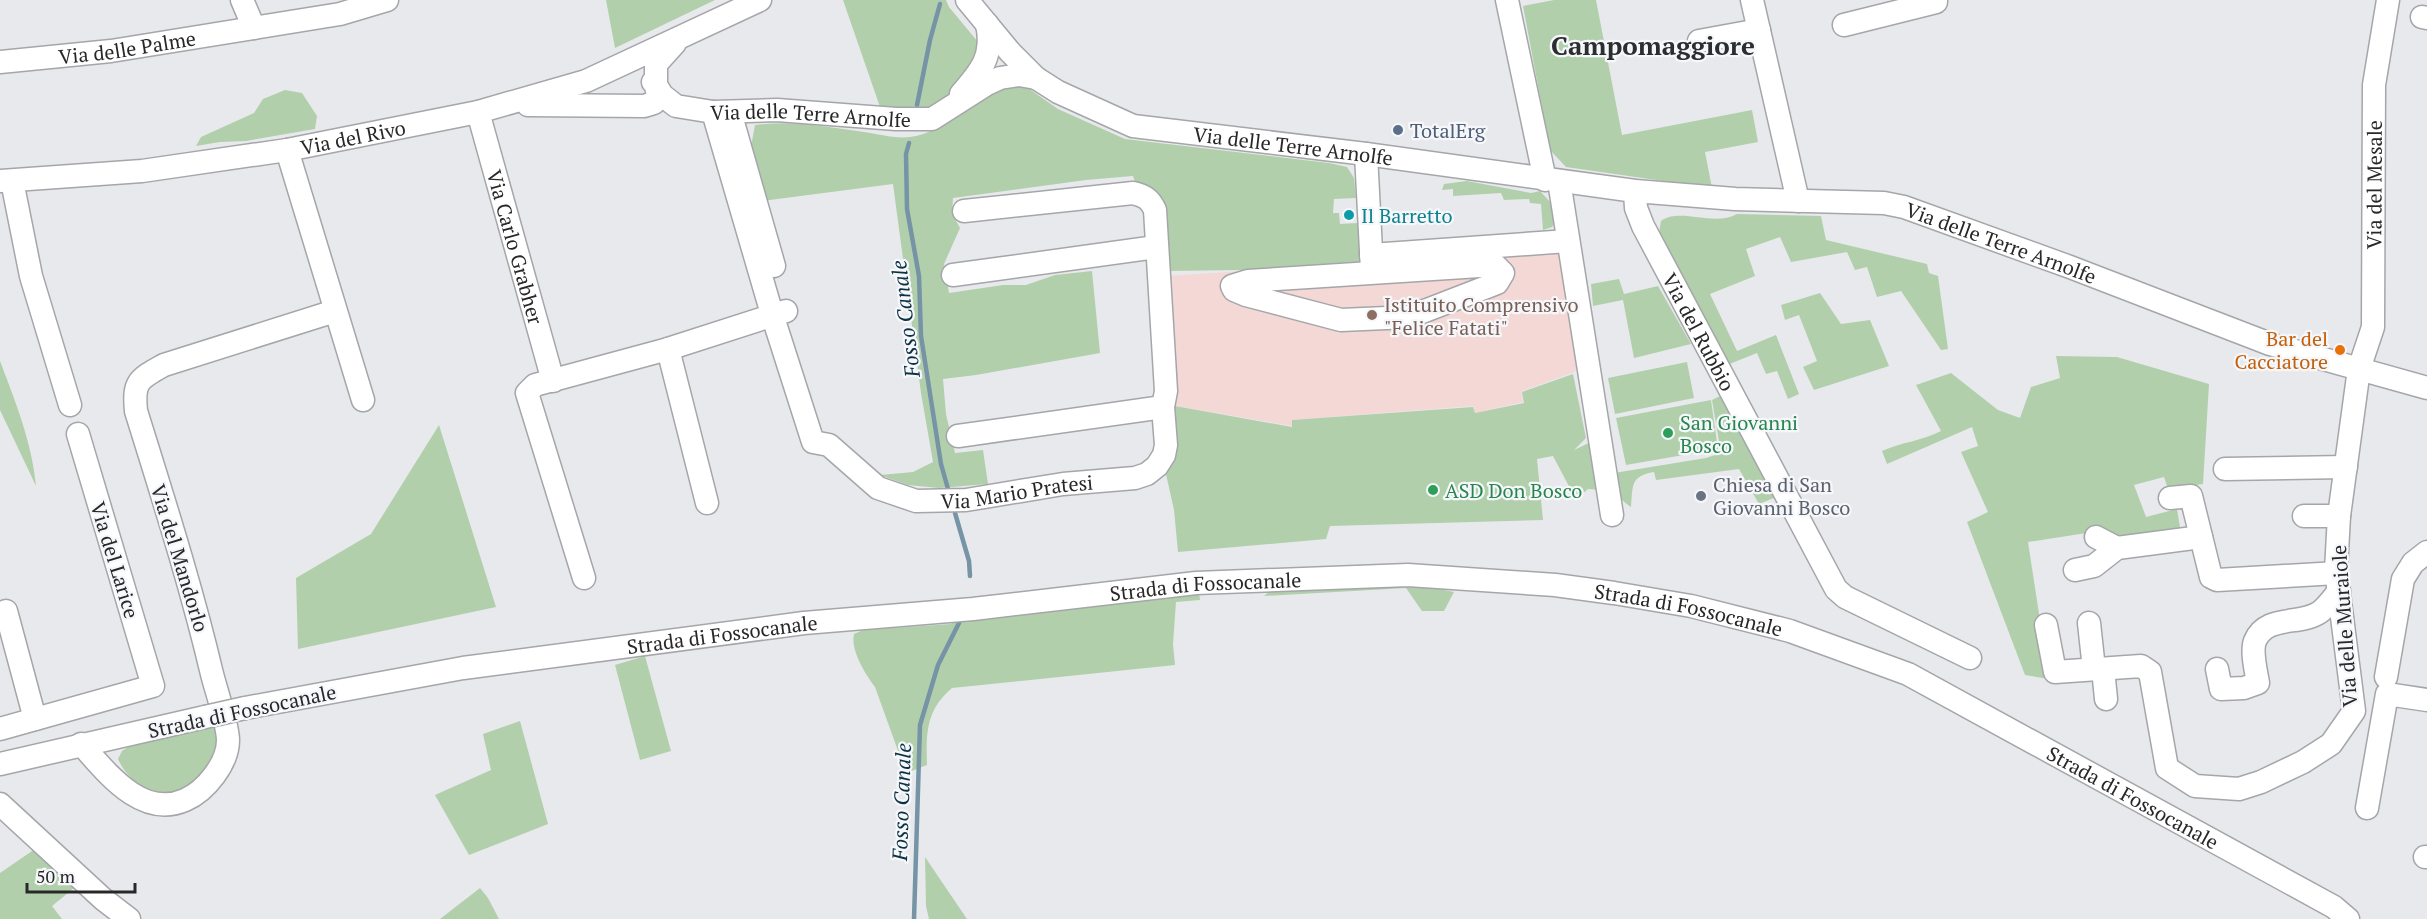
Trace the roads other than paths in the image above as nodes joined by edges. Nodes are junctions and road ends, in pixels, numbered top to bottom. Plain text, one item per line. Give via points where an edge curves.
1 (242, 0) edge
2 (387, 0) edge
3 (967, 0) edge
4 (1507, 0) edge
5 (1752, 0) edge
6 (1936, 0) edge
7 (2388, 0) edge
8 (754, 2) edge
9 (987, 24) junction
10 (1844, 25) dead end
11 (254, 27) junction
12 (1758, 30) junction
13 (680, 38) junction
14 (1699, 41) dead end
15 (0, 62) edge
16 (617, 67) junction
17 (1036, 78) junction
18 (656, 85) junction
19 (503, 105) junction
20 (947, 110) junction
21 (478, 112) junction
22 (721, 112) junction
23 (287, 150) junction
24 (1365, 154) junction
25 (6, 181) edge
26 (1552, 181) junction
27 (1635, 191) junction
28 (1798, 201) junction
29 (964, 211) dead end
30 (1568, 240) junction
31 (1156, 247) junction
32 (1372, 264) junction
33 (953, 275) dead end
34 (335, 311) junction
35 (780, 313) junction
36 (669, 349) junction
37 (2360, 369) junction
38 (553, 381) junction
39 (2427, 388) edge
40 (363, 400) dead end
41 (70, 405) dead end
42 (1163, 407) junction
43 (78, 434) dead end
44 (958, 436) dead end
45 (2346, 467) junction
46 (2225, 469) dead end
47 (2170, 498) dead end
48 (707, 503) dead end
49 (1611, 515) dead end
50 (2304, 516) dead end
51 (2339, 516) junction
52 (2096, 537) dead end
53 (2201, 537) junction
54 (2116, 548) junction
55 (2427, 552) edge
56 (2075, 570) dead end
57 (2234, 572) dead end
58 (2338, 577) junction
59 (584, 578) dead end
60 (6, 611) dead end
61 (2089, 623) dead end
62 (2046, 625) dead end
63 (1970, 658) dead end
64 (2099, 669) junction
65 (2217, 669) dead end
66 (2386, 677) dead end
67 (2106, 699) dead end
68 (2427, 700) edge
69 (35, 719) junction
70 (0, 729) edge
71 (81, 744) junction
72 (0, 764) edge
73 (0, 804) edge
74 (2367, 808) dead end
75 (129, 919) edge
76 (2348, 919) edge

1 - 11 street
2 - 11 street, Via delle Palme via 340,14
3 - 9 street, Via delle Terre Arnolfe
4 - 26 street
5 - 12 street
6 - 10 street
7 - 37 street, Via del Mesale via 2374,85 2373,327
8 - 13 street, Via del Rivo
9 - 17 street, Via delle Terre Arnolfe
9 - 20 street via 991,41 986,61
11 - 15 street, Via delle Palme via 111,51
12 - 14 street
12 - 28 street
13 - 16 street, Via del Rivo
13 - 18 street via 656,64
16 - 18 street, Via delle Terre Arnolfe via 636,69
16 - 19 street, Via del Rivo via 586,81
17 - 20 street, Via delle Terre Arnolfe via 1000,78
17 - 24 street, Via delle Terre Arnolfe via 1133,126
18 - 19 street via 658,98 644,106
18 - 22 street, Via delle Terre Arnolfe via 676,106
19 - 21 street, Via del Rivo
20 - 22 street, Via delle Terre Arnolfe via 932,119 777,110
21 - 23 street, Via del Rivo
21 - 38 street, Via Carlo Grabher
22 - 35 street, Via Mario Pratesi
23 - 25 street, Via del Rivo via 142,171
23 - 34 street
24 - 26 street, Via delle Terre Arnolfe
24 - 32 street
25 - 41 street, Via del Rivo
26 - 27 street, Via delle Terre Arnolfe
26 - 30 street
27 - 28 street, Via delle Terre Arnolfe
27 - 63 street, Via del Rubbio via 1643,225 1836,589
28 - 37 street, Via delle Terre Arnolfe via 1904,207 2270,344
29 - 31 street, Via Mario Pratesi via 1133,193 1146,197 1155,210
30 - 32 street
30 - 49 street
31 - 33 street
31 - 42 street, Via Mario Pratesi via 1166,391
32 - 32 street via 1248,281 1232,286 1246,295 1341,320 1386,318 1409,316 1497,283 1503,273 1496,265
34 - 40 street
34 - 71 street, Via del Mandorlo via 164,365 141,378 134,392 136,411 200,623 228,741 218,772 197,793 163,806 135,797
35 - 36 street
35 - 42 street, Via Mario Pratesi via 813,442 829,445 878,488 916,501 966,500 1147,474 1164,455
36 - 38 street
36 - 48 street
37 - 39 street, Via delle Terre Arnolfe
37 - 45 street, Via delle Muraiole
38 - 59 street via 535,385 527,393
42 - 44 street
43 - 69 street, Via del Larice via 153,686
45 - 46 street
45 - 51 street, Via delle Muraiole
47 - 53 street via 2191,496
50 - 51 street
51 - 58 street, Via delle Muraiole
52 - 54 street
53 - 54 street
53 - 58 street via 2211,577 2217,580
54 - 56 street via 2094,566
55 - 66 street via 2413,563 2403,579
57 - 58 street
58 - 64 street, Via delle Muraiole via 2354,711 2331,744 2261,782 2238,789 2195,786 2168,768 2150,672 2141,666
58 - 65 street via 2321,611 2262,630 2254,643 2258,683 2221,689
60 - 69 street
61 - 64 street
62 - 64 street, Via delle Muraiole via 2055,672
64 - 67 street
68 - 74 street via 2387,694
69 - 70 street
71 - 72 street, Strada di Fossocanale
71 - 76 street, Strada di Fossocanale, bridge via 245,708 463,668 804,623 973,609 1196,583 1408,575 1555,585 1691,606 1790,631 1908,674 2334,907
73 - 75 street

